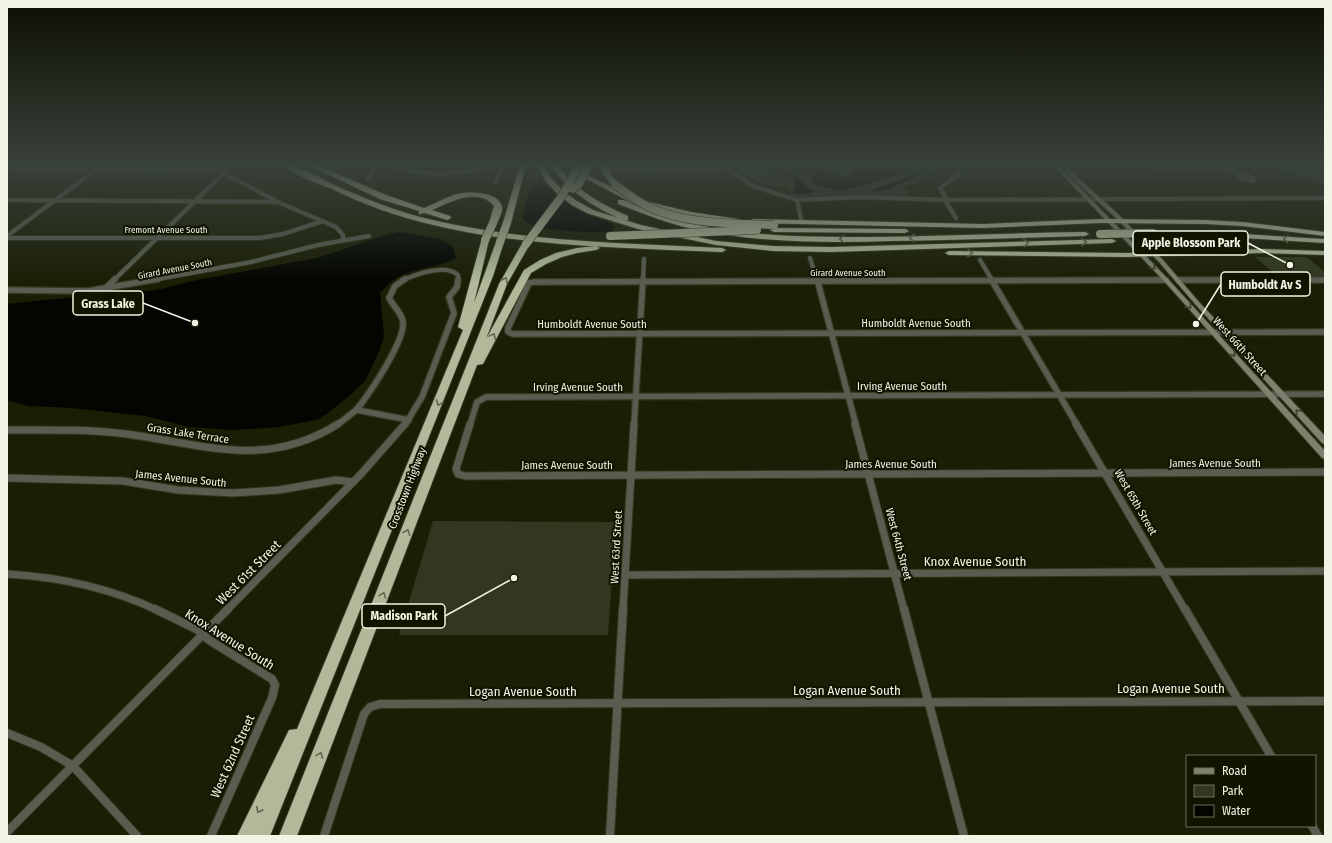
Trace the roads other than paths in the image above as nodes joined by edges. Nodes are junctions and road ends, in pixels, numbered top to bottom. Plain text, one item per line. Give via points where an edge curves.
1 (48, 204) edge
2 (192, 204) edge
3 (284, 204) edge
4 (377, 204) edge
5 (405, 204) edge
6 (441, 204) edge
7 (497, 204) edge
8 (511, 204) edge
9 (556, 204) edge
10 (578, 204) edge
11 (598, 204) edge
12 (626, 204) edge
13 (645, 204) edge
14 (652, 204) edge
15 (798, 204) edge
16 (948, 204) edge
17 (1093, 204) edge
18 (1104, 204) edge
19 (438, 206) junction
20 (423, 211) junction
21 (404, 214) junction
22 (445, 218) junction
23 (956, 218) dead end
24 (801, 219) dead end
25 (1121, 220) junction
26 (323, 221) junction
27 (1108, 221) junction
28 (774, 227) junction
29 (659, 231) junction
30 (1077, 234) junction
31 (1325, 234) edge
32 (369, 236) dead end
33 (7, 237) edge
34 (156, 238) junction
35 (343, 240) junction
36 (1325, 241) edge
37 (861, 248) junction
38 (1325, 248) edge
39 (693, 249) junction
40 (814, 249) junction
41 (1154, 254) junction
42 (1325, 254) edge
43 (1140, 255) junction
44 (810, 258) dead end
45 (644, 259) dead end
46 (980, 260) dead end
47 (1166, 280) junction
48 (1178, 280) junction
49 (1325, 280) edge
50 (817, 281) junction
51 (992, 281) junction
52 (643, 282) junction
53 (105, 289) junction
54 (7, 290) edge
55 (449, 297) joint
56 (508, 332) joint
57 (1022, 332) junction
58 (1213, 332) junction
59 (1224, 332) junction
60 (1325, 332) edge
61 (832, 333) junction
62 (640, 334) junction
63 (453, 366) junction
64 (1281, 393) junction
65 (1269, 394) junction
66 (1325, 394) edge
67 (636, 396) junction
68 (848, 396) junction
69 (1059, 396) junction
70 (455, 407) junction
71 (357, 410) junction
72 (409, 420) junction
73 (7, 430) edge
74 (1325, 441) edge
75 (1325, 456) edge
76 (1325, 472) edge
77 (458, 474) joint
78 (869, 474) junction
79 (1105, 474) junction
80 (632, 475) junction
81 (7, 478) edge
82 (353, 482) junction
83 (1325, 571) edge
84 (1163, 572) junction
85 (895, 573) junction
86 (7, 574) edge
87 (626, 574) junction
88 (202, 635) junction
89 (343, 636) junction
90 (275, 685) joint
91 (1325, 700) edge
92 (1239, 701) junction
93 (929, 703) junction
94 (618, 704) junction
95 (7, 733) edge
96 (1270, 755) edge
97 (73, 766) junction
98 (306, 792) junction
99 (1313, 827) edge
100 (7, 832) edge
101 (137, 836) edge
102 (211, 836) edge
103 (246, 836) edge
104 (261, 836) edge
105 (288, 836) edge
106 (293, 836) edge
107 (324, 836) edge
108 (610, 836) edge
109 (964, 836) edge
110 (1318, 836) edge

1 - 33 street
2 - 34 street
3 - 26 street
4 - 21 highway
5 - 20 highway
6 - 19 highway, bridge
7 - 63 highway, bridge via 498,209 485,240
8 - 63 highway, Crosstown Highway, bridge via 489,276
70 -> 9 highway, Crosstown Highway, bridge via 503,284 526,244
10 - 29 highway via 618,222
11 - 29 highway via 619,216
30 -> 12 highway via 852,239 768,238 728,233 661,218
13 - 28 highway, bridge via 668,213 695,218
14 - 27 highway via 733,221
15 - 24 street
16 - 23 street
17 - 27 main road, West 66th Street
18 - 25 main road, West 66th Street
19 - 20 highway
19 - 22 highway via 438,212
20 - 21 highway
20 - 22 highway
21 - 39 highway via 447,225 515,236
22 - 28 highway, bridge via 519,232 565,235 610,236
25 - 27 highway
25 - 31 highway via 1222,222
25 - 41 main road, West 66th Street
26 - 34 street, Fremont Avenue South via 283,234 260,238
26 - 35 street via 341,230
27 - 43 main road, West 66th Street
28 - 30 highway
29 - 40 highway via 716,243
36 -> 30 highway, bridge via 1226,235
32 - 35 street, Girard Avenue South
33 - 34 street, Fremont Avenue South
34 - 53 street
35 - 53 street, Girard Avenue South via 251,262
37 -> 38 highway, bridge via 1112,241
37 - 40 highway
37 -> 43 highway via 884,252
39 - 40 highway via 785,252
70 -> 39 highway via 527,272 538,264 559,254 591,248
41 - 42 highway
41 - 43 highway
41 - 48 main road, West 66th Street
43 -> 47 main road, West 66th Street
44 - 50 street, West 64th Street
45 - 52 street, West 63rd Street
46 - 51 street, West 65th Street
47 - 51 street, Girard Avenue South
47 -> 58 main road, West 66th Street
48 - 49 street
48 - 59 main road, West 66th Street
50 - 51 street, Girard Avenue South
50 - 52 street, Girard Avenue South
50 - 61 street, West 64th Street
51 - 57 street, West 65th Street
52 - 56 street, Girard Avenue South via 530,283
52 - 62 street, West 63rd Street
53 - 54 street, Girard Avenue South
55 - 71 street, Grass Lake Terrace via 457,287 458,275 447,270 407,278 391,290 389,298 403,322 401,334 388,361
55 - 72 street, West 61st Street via 454,313 422,397
56 - 62 street, Humboldt Avenue South
57 - 58 street, Humboldt Avenue South
57 - 61 street, Humboldt Avenue South
57 - 69 street, West 65th Street
58 - 59 street, Humboldt Avenue South
58 -> 65 main road, West 66th Street
59 - 60 street, Humboldt Avenue South
59 - 64 main road, West 66th Street
61 - 62 street, Humboldt Avenue South
61 - 68 street, West 64th Street
62 - 67 street, West 63rd Street
63 -> 89 highway, Crosstown Highway
64 - 65 street, Irving Avenue South
64 - 66 street, Irving Avenue South
74 -> 64 main road, West 66th Street
65 - 69 street, Irving Avenue South
65 - 75 main road, West 66th Street
67 - 68 street, Irving Avenue South
67 - 77 street, Irving Avenue South via 480,399 456,469
67 - 80 street, West 63rd Street
68 - 69 street, Irving Avenue South
68 - 78 street, West 64th Street
69 - 79 street, West 65th Street
98 -> 70 highway, Crosstown Highway
71 - 72 street
71 - 73 street, Grass Lake Terrace via 321,435 296,445 257,450 222,450 93,430
72 - 82 street, West 61st Street
76 - 79 street, James Avenue South
77 - 80 street, James Avenue South
78 - 79 street, James Avenue South
78 - 80 street, James Avenue South
78 - 85 street, West 64th Street
79 - 84 street, West 65th Street
80 - 87 street, West 63rd Street
81 - 82 street, James Avenue South via 123,482 178,490 234,494 279,490 336,480
82 - 88 street, West 61st Street
83 - 84 street, Knox Avenue South
84 - 85 street, Knox Avenue South
84 - 92 street, West 65th Street
85 - 87 street, Knox Avenue South
85 - 93 street, West 64th Street
86 - 88 street, Knox Avenue South via 68,580 102,589 138,601 198,630
87 - 94 street, West 63rd Street
88 - 90 street, Knox Avenue South via 272,678
88 - 97 street, West 61st Street
89 -> 103 highway
89 - 104 highway, Crosstown Highway
90 - 102 street, West 62nd Street via 272,698
91 - 92 street, Logan Avenue South
92 - 93 street, Logan Avenue South
92 - 96 street, West 65th Street
93 - 94 street, Logan Avenue South
93 - 109 street, West 64th Street
94 - 107 street, Logan Avenue South via 380,704 370,707 364,714
94 - 108 street, West 63rd Street
95 - 97 street via 42,747
97 - 100 street, West 61st Street
97 - 101 street
98 - 105 highway, Crosstown Highway
98 - 106 highway
99 - 110 street

